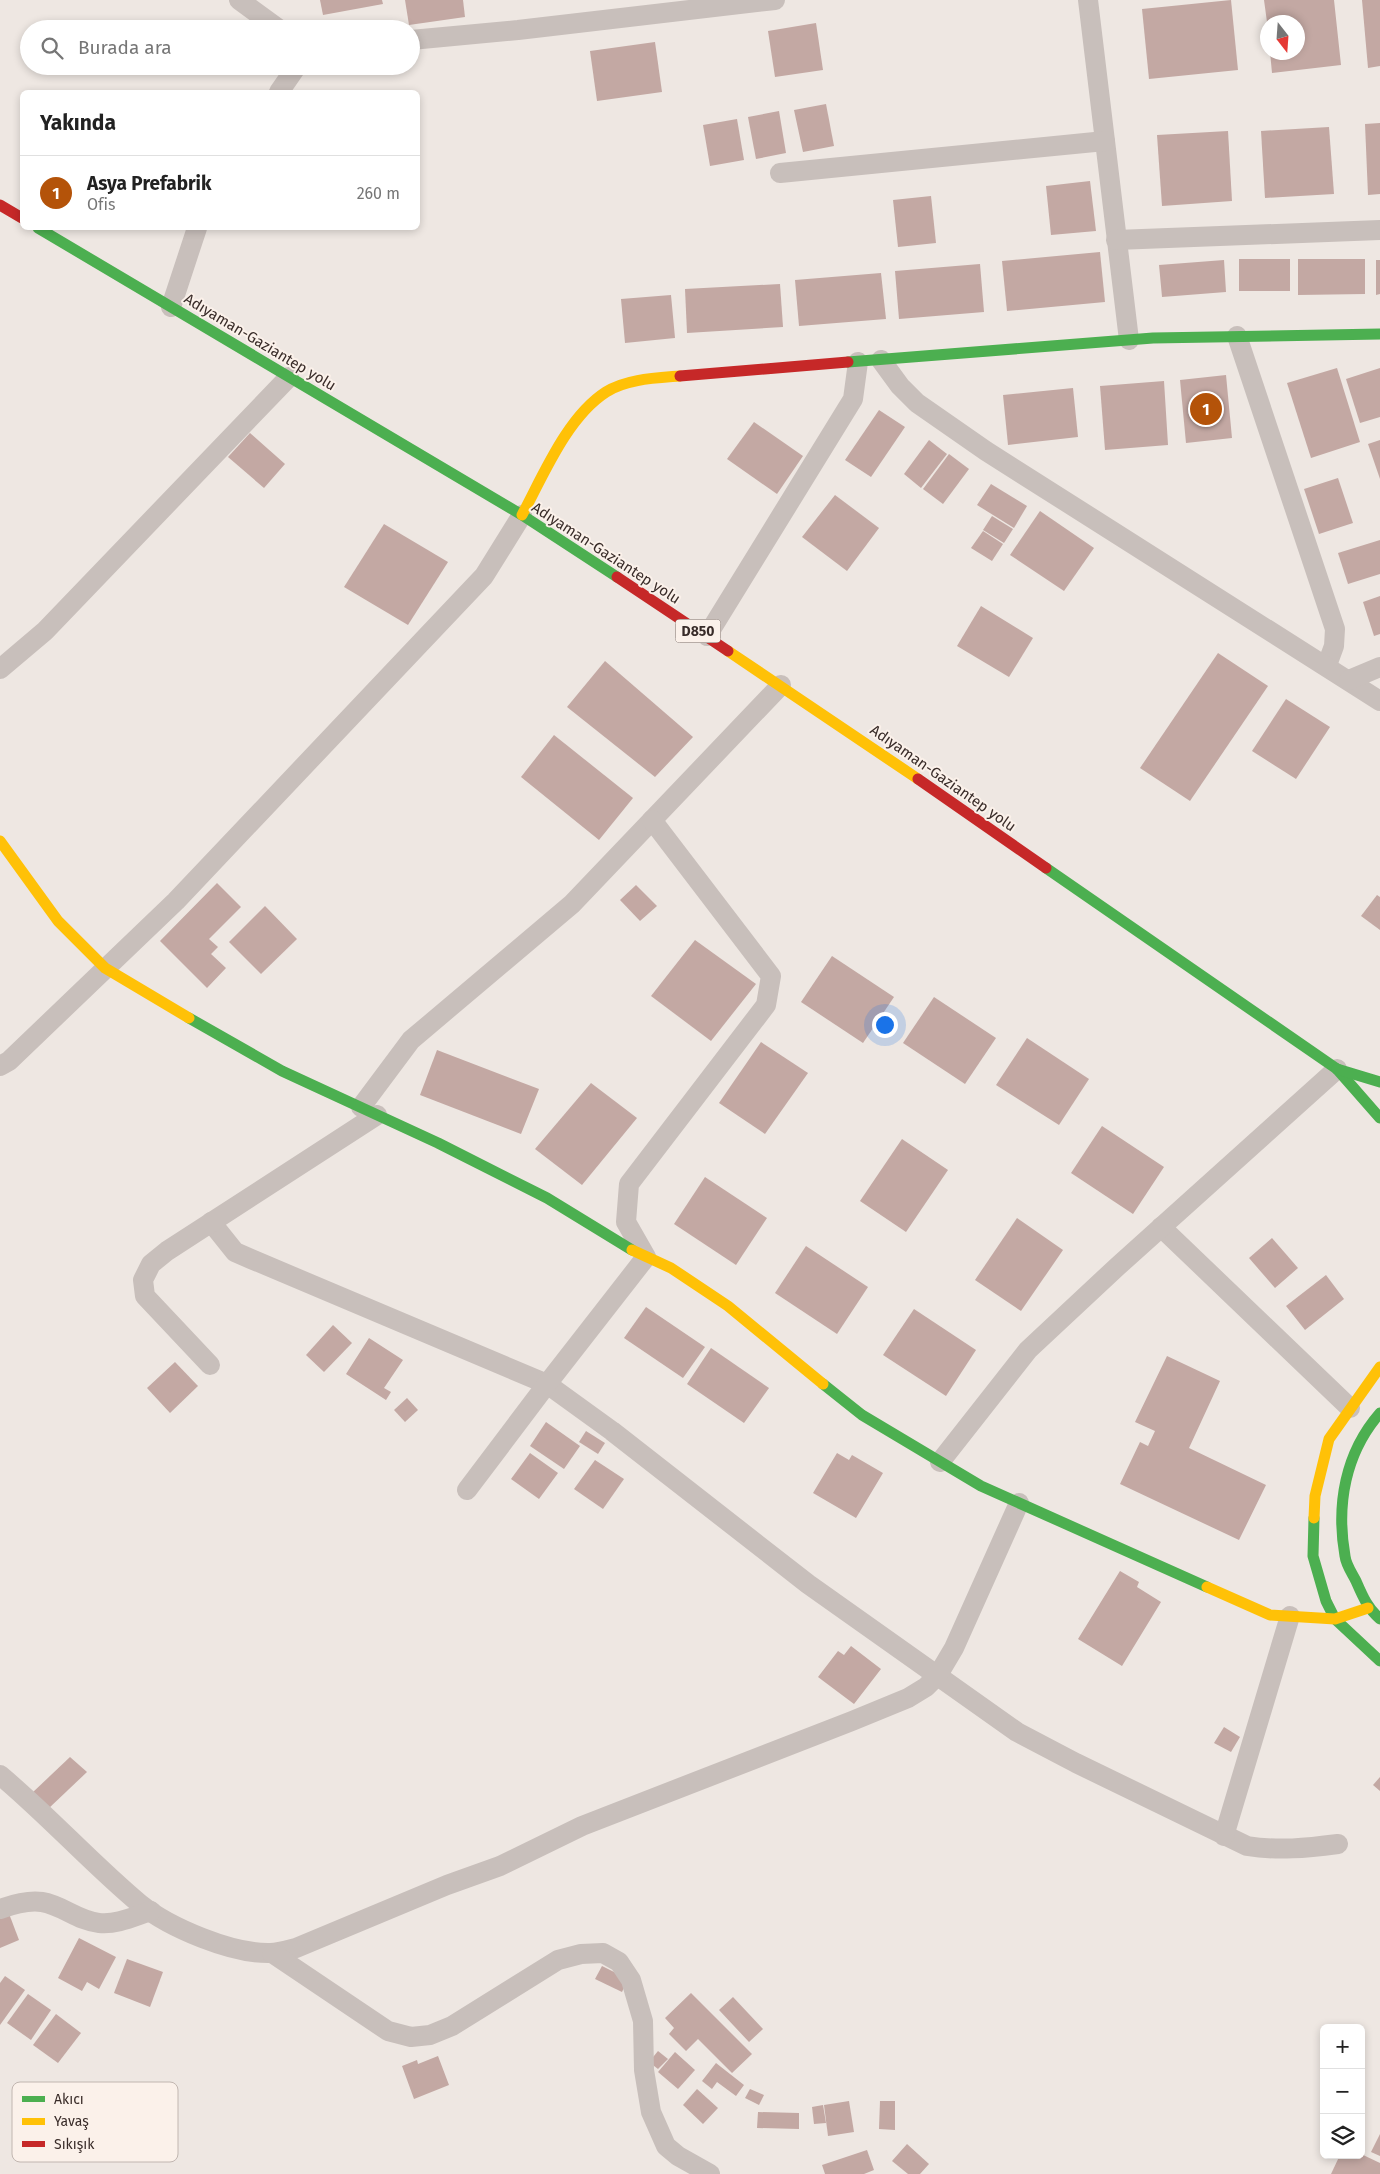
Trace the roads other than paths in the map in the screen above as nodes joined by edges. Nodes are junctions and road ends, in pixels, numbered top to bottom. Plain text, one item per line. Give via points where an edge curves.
1 (239, 0) edge
2 (775, 0) edge
3 (1088, 0) edge
4 (267, 20) edge
5 (420, 39) edge
6 (291, 75) edge
7 (280, 90) edge
8 (1104, 140) junction
9 (780, 173) dead end
10 (0, 205) edge
11 (20, 217) edge
12 (41, 230) edge
13 (197, 230) edge
14 (1380, 230) edge
15 (1116, 240) junction
16 (171, 307) junction
17 (1380, 334) edge
18 (1237, 336) junction
19 (1129, 340) junction
20 (880, 360) junction
21 (858, 362) junction
22 (289, 377) junction
23 (522, 516) junction
24 (707, 636) junction
25 (1327, 665) junction
26 (1380, 667) edge
27 (0, 668) edge
28 (1349, 680) junction
29 (781, 685) junction
30 (1380, 701) edge
31 (652, 820) junction
32 (0, 841) edge
33 (105, 968) junction
34 (0, 1066) edge
35 (1337, 1069) junction
36 (1380, 1082) edge
37 (369, 1111) junction
38 (1380, 1118) edge
39 (211, 1222) junction
40 (1161, 1227) junction
41 (646, 1257) junction
42 (210, 1366) dead end
43 (1380, 1367) edge
44 (546, 1384) junction
45 (1350, 1408) junction
46 (1380, 1413) edge
47 (940, 1462) junction
48 (467, 1490) dead end
49 (1019, 1503) junction
50 (1368, 1608) junction
51 (1290, 1616) junction
52 (1380, 1619) edge
53 (1335, 1620) junction
54 (1380, 1661) edge
55 (938, 1675) junction
56 (0, 1776) edge
57 (1224, 1836) junction
58 (1338, 1844) dead end
59 (0, 1909) edge
60 (151, 1911) junction
61 (272, 1953) junction
62 (710, 2174) edge

1 - 4 street
2 - 5 street
3 - 8 street
6 - 7 street
8 - 9 street
8 - 15 street
10 - 11 main road
12 - 16 main road, Adıyaman-Gaziantep yolu / D850
13 - 16 street
14 - 15 street
15 - 19 street
16 - 22 main road, Adıyaman-Gaziantep yolu / D850
17 - 18 main road
18 - 19 main road
18 - 25 street via 1335,629 1334,646
19 - 20 main road
20 - 21 main road
20 - 25 street via 918,403 986,451
21 - 23 main road via 654,378 607,392 592,402 575,421
21 - 24 street via 853,398 842,419
22 - 23 main road, Adıyaman-Gaziantep yolu / D850
22 - 27 street via 58,618
23 - 24 main road, Adıyaman-Gaziantep yolu / D850
23 - 33 street via 484,576 176,901
24 - 29 main road, Adıyaman-Gaziantep yolu / D850
25 - 28 street
26 - 28 street
28 - 30 street
29 - 31 street
29 - 35 main road, Adıyaman-Gaziantep yolu / D850
31 - 37 street via 572,904 411,1040
31 - 41 street via 771,976 766,1005 629,1184 626,1222
32 - 33 main road via 58,921
33 - 34 street
33 - 37 main road via 242,1050
35 - 36 main road, D850
35 - 38 main road, D850
35 - 40 street
37 - 39 street
37 - 41 main road via 547,1198
39 - 42 street via 151,1264 143,1280 145,1296
39 - 44 street via 235,1252
40 - 45 street
40 - 47 street via 1028,1350
41 - 44 street
41 - 47 main road via 671,1268 728,1306 862,1414
43 - 45 main road
44 - 48 street
44 - 55 street via 612,1431 808,1584
45 - 53 main road via 1329,1439 1316,1496 1313,1556
46 - 50 main road via 1368,1427 1348,1467 1341,1502 1346,1558
47 - 49 main road via 980,1486
49 - 51 main road via 1270,1615
49 - 55 street via 954,1648
50 - 52 main road
50 - 53 main road
51 - 53 main road
51 - 57 street
53 - 54 main road
55 - 57 street via 1017,1732
55 - 61 street via 908,1698 582,1826 500,1866 348,1928 296,1948
56 - 60 street
57 - 58 street via 1267,1850
59 - 60 street via 41,1902 79,1919 100,1923
60 - 61 street via 212,1942 243,1951
61 - 62 street via 388,2031 411,2037 430,2035 452,2026 558,1960 604,1953 619,1962 631,1980 643,2021 644,2070 651,2112 666,2146

